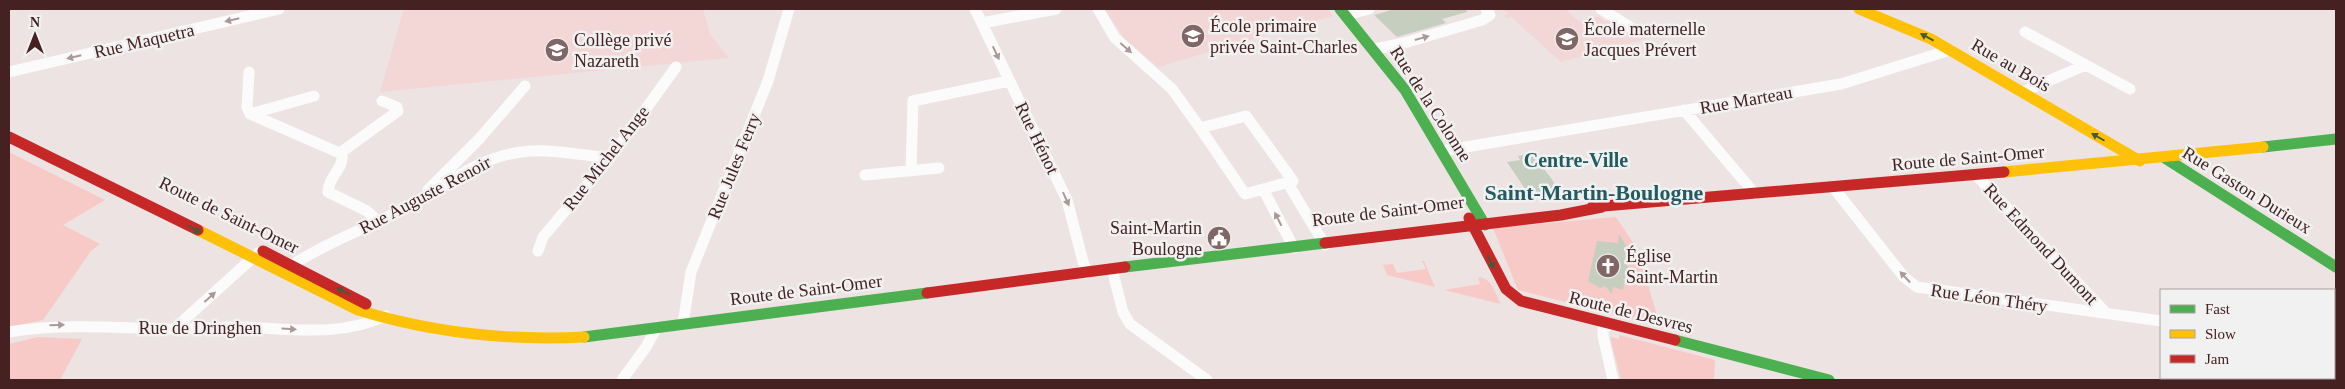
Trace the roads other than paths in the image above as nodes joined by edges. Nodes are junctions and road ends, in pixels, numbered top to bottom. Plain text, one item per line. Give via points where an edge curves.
1 (279, 9) edge
2 (788, 9) edge
3 (975, 9) edge
4 (1056, 9) edge
5 (1098, 9) edge
6 (1369, 9) edge
7 (1486, 9) edge
8 (1601, 9) edge
9 (1859, 9) edge
10 (1343, 12) edge
11 (982, 23) junction
12 (1632, 30) dead end
13 (2026, 32) dead end
14 (1375, 50) junction
15 (1950, 50) junction
16 (2086, 65) junction
17 (676, 67) dead end
18 (9, 72) edge
19 (249, 72) dead end
20 (1009, 81) junction
21 (525, 86) dead end
22 (2130, 89) dead end
23 (2022, 92) junction
24 (314, 96) dead end
25 (382, 101) dead end
26 (1684, 110) junction
27 (250, 114) junction
28 (9, 125) edge
29 (1200, 128) junction
30 (9, 137) edge
31 (2336, 139) edge
32 (1442, 151) junction
33 (340, 153) junction
34 (610, 158) junction
35 (2165, 158) junction
36 (2140, 161) junction
37 (940, 168) dead end
38 (911, 171) junction
39 (865, 175) dead end
40 (1976, 175) junction
41 (1287, 182) junction
42 (1833, 187) junction
43 (1263, 189) junction
44 (1755, 194) junction
45 (414, 203) junction
46 (378, 221) junction
47 (1477, 222) junction
48 (1323, 241) junction
49 (1292, 244) junction
50 (538, 251) dead end
51 (256, 254) junction
52 (291, 265) junction
53 (2336, 267) edge
54 (1112, 269) junction
55 (280, 272) junction
56 (1086, 273) junction
57 (2106, 313) junction
58 (384, 316) junction
59 (2160, 321) edge
60 (683, 324) junction
61 (1611, 324) junction
62 (657, 327) junction
63 (174, 329) junction
64 (9, 332) edge
65 (622, 380) edge
66 (1207, 380) edge
67 (1613, 380) edge
68 (1829, 380) edge

1 -> 18 street, Rue Maquetra
2 - 60 street, Rue Jules Ferry via 768,81 691,272
3 - 11 street, Rue Hénot
4 - 11 street
5 -> 29 street via 1115,38 1172,89
6 - 10 street
14 -> 7 street via 1487,18 1490,13
8 - 12 street
15 -> 9 main road, Rue au Bois via 1915,30
10 - 14 main road, Rue de la Colonne
11 -> 20 street, Rue Hénot
13 - 16 street
14 - 32 main road, Rue de la Colonne via 1405,90
15 - 23 main road, Rue au Bois
15 - 26 street, Rue Marteau via 1848,82
16 - 22 street
16 - 23 street
17 - 34 street, Rue Michel Ange
19 - 27 street via 247,107
20 - 38 street via 913,101
20 -> 56 street, Rue Hénot via 1070,206
21 - 45 street via 479,139
36 -> 23 main road, Rue au Bois
24 - 27 street
25 - 33 street via 398,111
26 - 32 street, Rue Marteau
26 - 44 street
27 - 33 street
28 - 51 main road, Route de Saint-Omer
29 - 41 street via 1246,116 1294,181
29 - 43 street via 1245,194
30 -> 51 main road
31 - 35 main road, Route de Saint-Omer
32 - 47 main road, Rue de la Colonne
33 - 46 street via 344,155 343,161 329,182 328,192 367,211
34 - 45 street, Rue Auguste Renoir via 542,152 508,154 478,165
34 - 50 street, Rue Michel Ange via 546,233
35 - 36 main road, Route de Saint-Omer
35 - 53 main road, Rue Gaston Durieux
36 - 40 main road, Route de Saint-Omer
37 - 38 street
38 - 39 street
40 - 42 main road, Route de Saint-Omer
40 - 57 street, Rue Edmond Dumont
41 - 43 street
41 - 48 street
42 - 44 main road, Route de Saint-Omer
57 -> 42 street, Rue Léon Théry via 1917,287 1904,277
49 -> 43 street
44 - 47 main road, Route de Saint-Omer via 1561,208
45 - 46 street, Rue Auguste Renoir
46 - 52 street, Rue Auguste Renoir via 315,250
47 - 48 main road, Route de Saint-Omer
47 -> 61 main road, Route de Desvres via 1503,284 1514,298
48 - 49 main road, Route de Saint-Omer
49 - 54 main road, Route de Saint-Omer
51 - 52 main road, Route de Saint-Omer
51 - 55 main road, Route de Saint-Omer
63 -> 51 street
52 - 55 street, Rue Auguste Renoir
58 -> 52 main road, Route de Saint-Omer
54 - 56 main road, Route de Saint-Omer
54 - 66 street via 1123,312 1130,324
55 - 58 main road, Route de Saint-Omer via 349,306
56 - 60 main road, Route de Saint-Omer
57 - 59 street, Rue Léon Théry
58 - 62 main road, Route de Saint-Omer via 436,330 484,336 550,338
63 -> 58 street, Rue de Dringhen via 241,327 339,331 362,326
60 - 62 main road, Route de Saint-Omer
61 - 67 street via 1603,328 1603,336
61 - 68 main road, Route de Desvres
62 - 65 street
64 -> 63 street, Rue de Dringhen via 58,325

